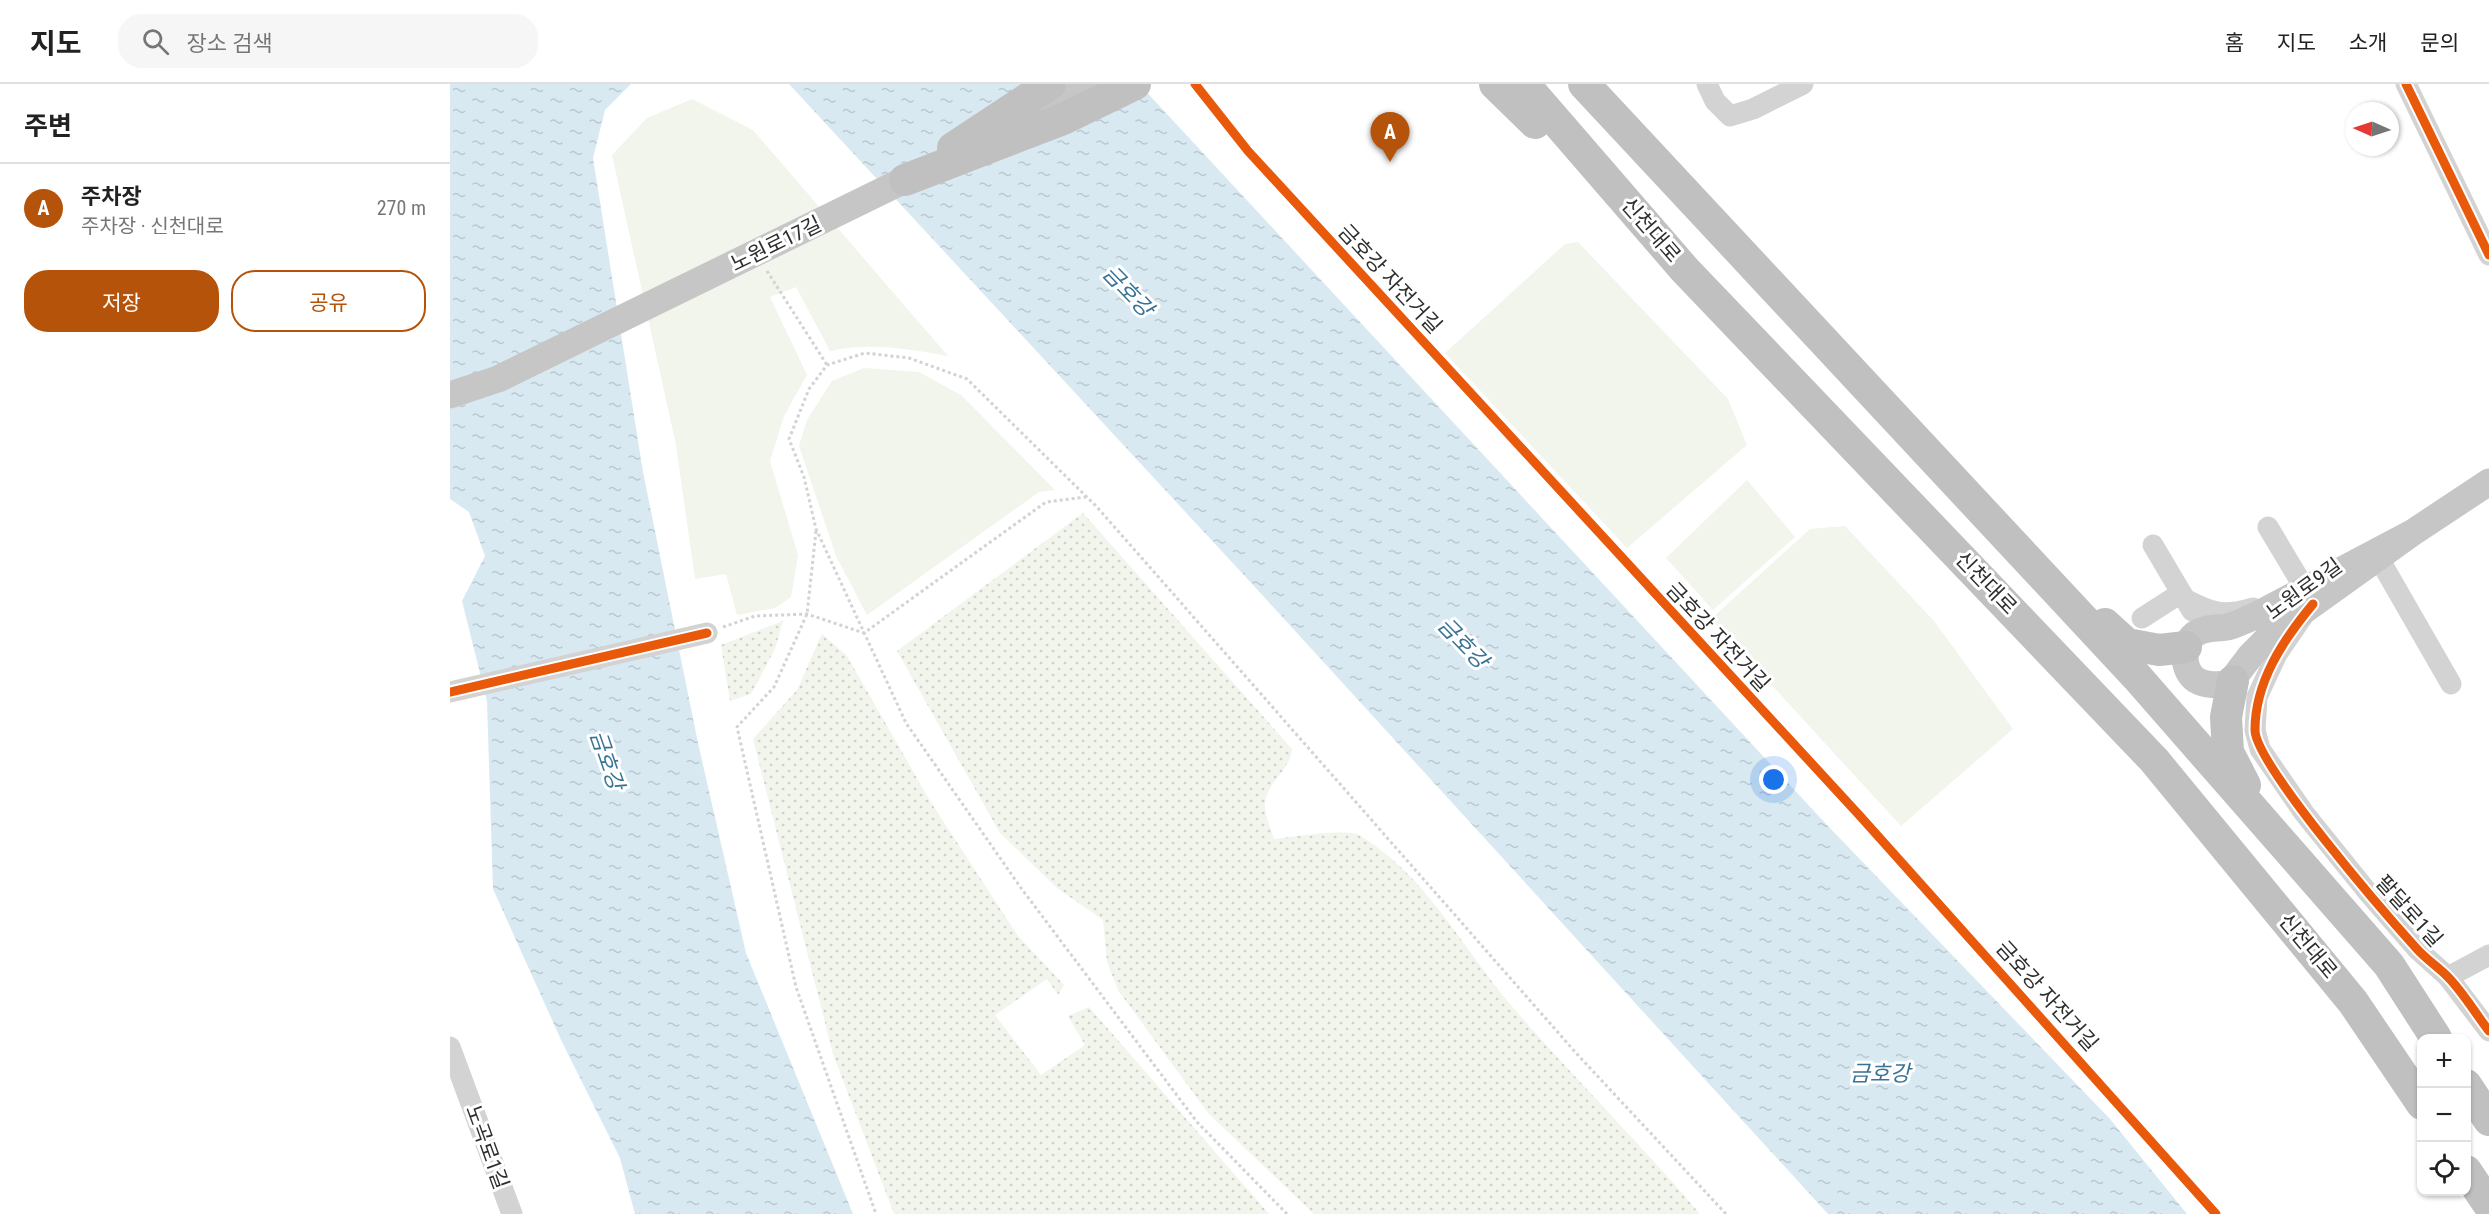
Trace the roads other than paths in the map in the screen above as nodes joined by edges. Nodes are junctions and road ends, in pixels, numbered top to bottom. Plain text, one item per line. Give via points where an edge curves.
1 (1050, 84) edge
2 (1098, 84) edge
3 (1135, 84) edge
4 (1495, 84) edge
5 (1524, 84) edge
6 (1584, 84) edge
7 (1707, 84) edge
8 (1803, 84) edge
9 (2406, 84) edge
10 (905, 180) junction
11 (2489, 255) edge
12 (1685, 270) junction
13 (450, 395) edge
14 (1932, 458) junction
15 (2489, 482) edge
16 (2268, 527) dead end
17 (2412, 533) junction
18 (2153, 545) dead end
19 (2378, 557) junction
20 (2183, 596) junction
21 (2302, 597) junction
22 (2142, 618) dead end
23 (707, 633) road end
24 (2190, 641) junction
25 (2231, 682) junction
26 (2451, 684) dead end
27 (450, 692) edge
28 (2489, 955) edge
29 (2448, 977) junction
30 (2489, 1030) edge
31 (2434, 1034) edge
32 (2435, 1034) edge
33 (450, 1047) edge
34 (2468, 1088) edge
35 (2417, 1098) edge
36 (2489, 1120) edge
37 (2471, 1178) edge
38 (2489, 1205) edge
39 (512, 1214) edge

1 - 10 highway
2 - 10 main road, 노원로17길
3 - 10 highway via 1063,118
4 - 12 highway
5 - 12 highway, 신천대로
6 - 14 highway
7 - 8 street via 1714,101 1730,116
9 - 11 street
10 - 13 main road, 노원로17길 via 498,379
12 - 35 highway, 신천대로 via 2154,760 2354,1002
14 - 24 highway via 2127,644 2159,650
14 - 31 highway via 2138,676 2389,965
15 - 17 main road, 노원로9길
16 - 21 street
17 - 19 main road, 노원로9길
17 - 21 main road, 노원로9길
18 - 20 street
19 - 21 main road, 노원로9길
19 - 26 street
20 - 21 street via 2213,613 2233,614
20 - 22 street
20 - 24 street via 2196,625
21 - 24 main road, 노원로9길 via 2237,623 2206,628
21 - 25 main road, 노원로9길
21 - 29 street, 팔달로1길 via 2257,697 2255,730 2260,749 2304,813 2366,890 2418,950
23 - 27 street
24 - 25 main road via 2186,665 2194,679 2205,684
25 - 32 highway via 2226,717 2228,752 2248,789 2373,935
28 - 29 street
29 - 30 street, 팔달로1길
33 - 39 street, 노곡로1길
34 - 36 highway
37 - 38 highway

